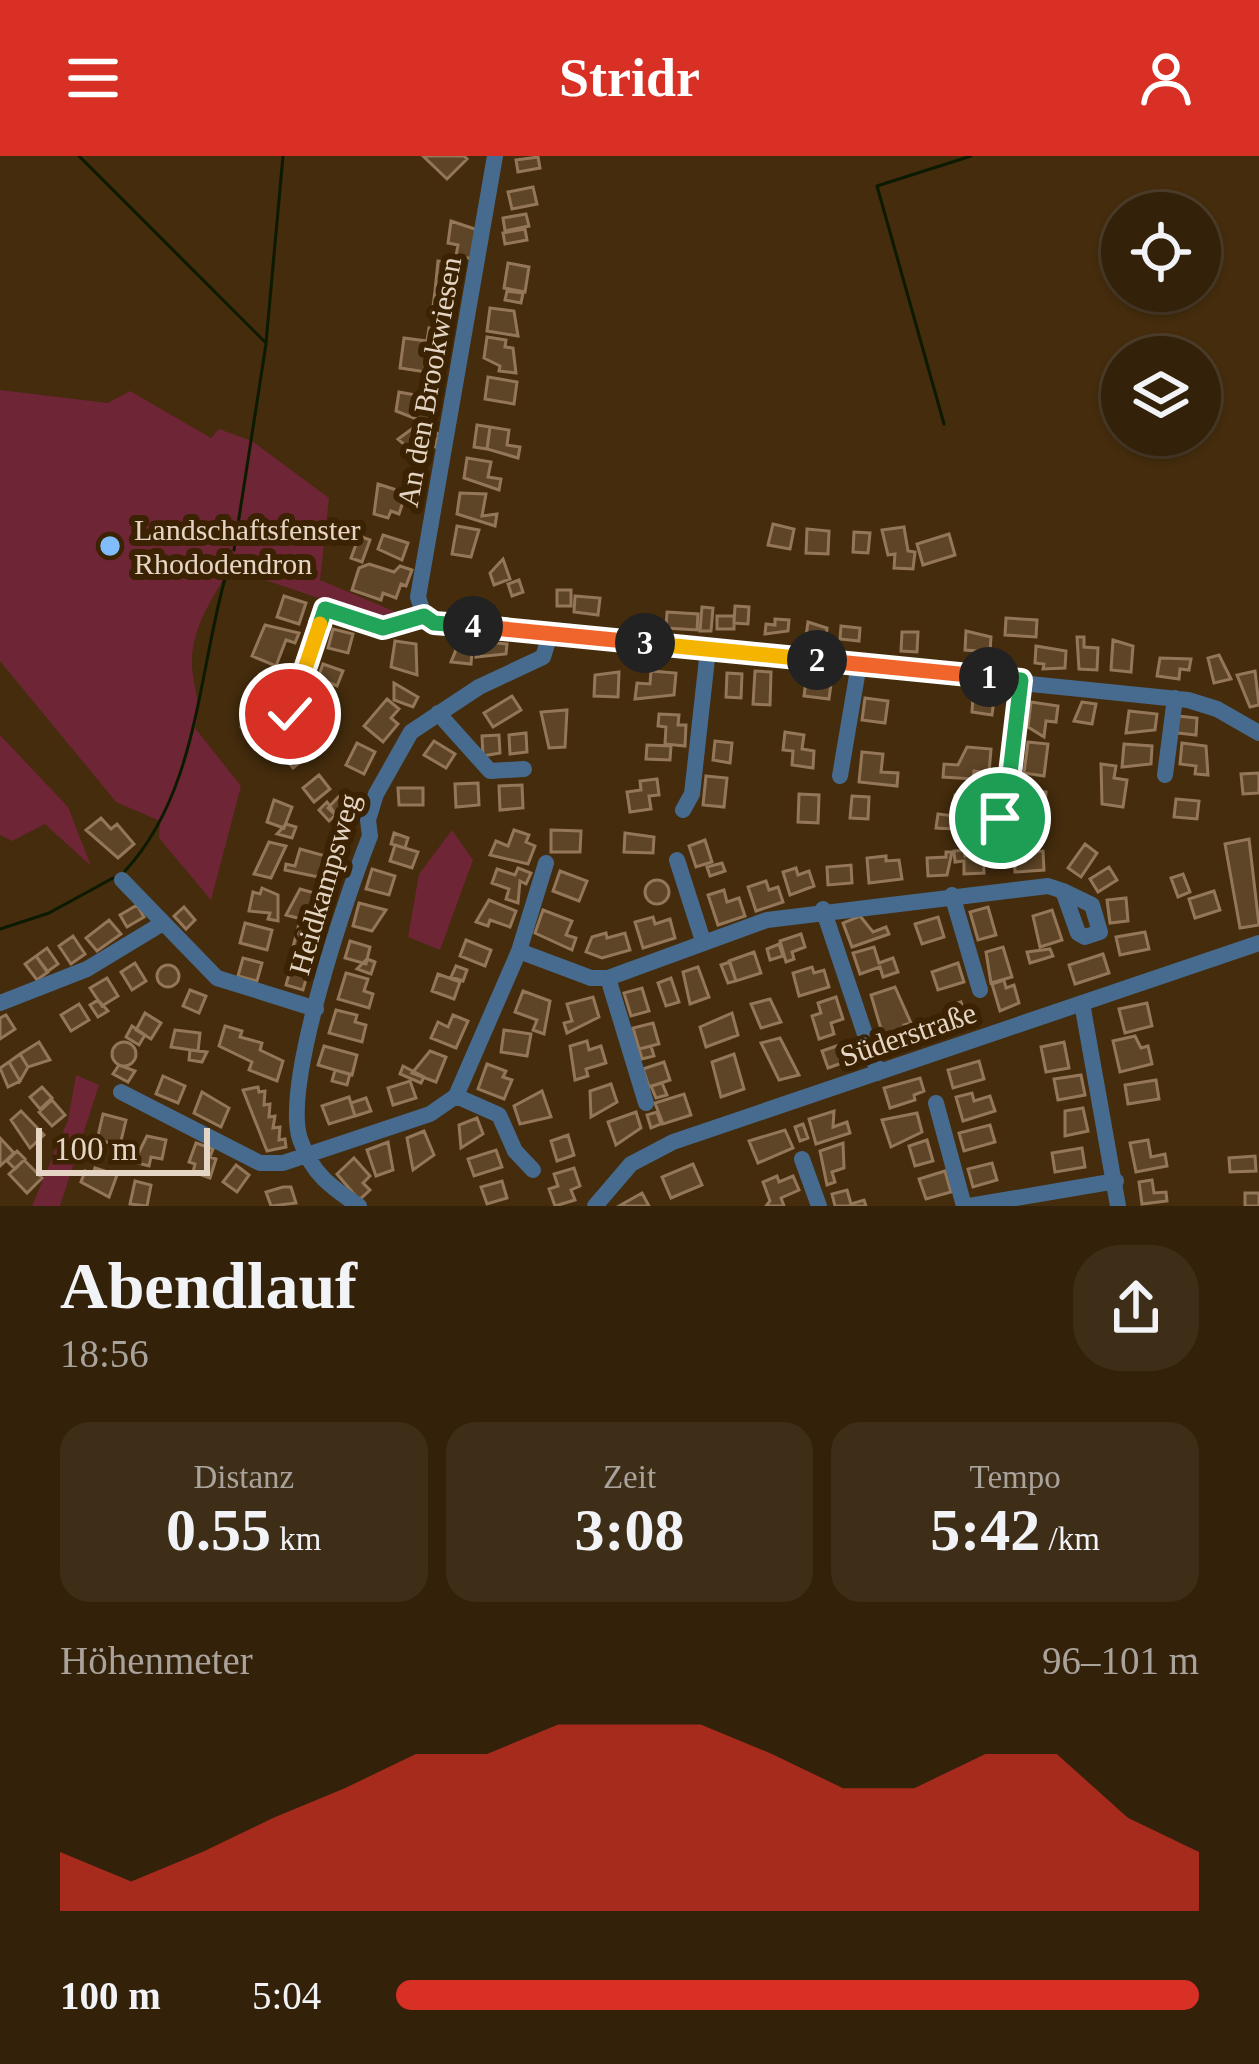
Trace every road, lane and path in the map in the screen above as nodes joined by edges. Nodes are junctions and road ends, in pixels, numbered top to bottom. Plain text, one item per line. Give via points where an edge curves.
1 (494, 156) edge
2 (424, 616) junction
3 (550, 634) junction
4 (708, 650) junction
5 (859, 664) junction
6 (1021, 680) junction
7 (1175, 698) junction
8 (437, 713) junction
9 (290, 714) dead end
10 (1259, 733) edge
11 (524, 769) dead end
12 (1165, 775) dead end
13 (840, 776) dead end
14 (683, 811) dead end
15 (1000, 818) dead end
16 (677, 860) dead end
17 (546, 862) dead end
18 (122, 880) dead end
19 (1063, 891) dead end
20 (952, 895) junction
21 (823, 909) junction
22 (163, 922) junction
23 (703, 941) junction
24 (1259, 943) edge
25 (518, 951) junction
26 (608, 978) junction
27 (980, 990) dead end
28 (0, 1003) edge
29 (1082, 1003) junction
30 (316, 1009) junction
31 (878, 1073) junction
32 (121, 1092) dead end
33 (456, 1096) junction
34 (646, 1103) dead end
35 (936, 1103) dead end
36 (306, 1154) junction
37 (802, 1159) dead end
38 (533, 1170) dead end
39 (1116, 1181) junction
40 (359, 1206) edge
41 (595, 1206) edge
42 (819, 1206) edge
43 (966, 1206) edge
44 (1118, 1206) edge

1 - 2 street, An den Brookwiesen via 418,597
2 - 3 street
2 - 9 street via 383,628 325,609
3 - 4 street
3 - 8 street, Heidkampsweg via 543,657
4 - 5 street
4 - 14 street via 692,794
5 - 6 street
5 - 13 street
6 - 7 street
6 - 15 street
7 - 10 street
7 - 12 street
8 - 11 street via 490,771
8 - 30 street, Heidkampsweg via 411,732 376,794
16 - 23 street
17 - 25 street
18 - 22 street
19 - 20 street
20 - 21 street
20 - 27 street
21 - 23 street
21 - 31 street
22 - 28 street via 87,969
22 - 30 street via 217,979
23 - 26 street
24 - 29 street, Süderstraße
25 - 26 street
25 - 33 street
26 - 34 street
29 - 31 street, Süderstraße
29 - 39 street
30 - 36 street, Heidkampsweg via 297,1091
31 - 41 street, Süderstraße via 650,1151
32 - 36 street via 260,1162
33 - 36 street via 430,1114
33 - 38 street via 499,1114
35 - 43 street
36 - 40 street via 323,1181
37 - 42 street
39 - 43 street
39 - 44 street

